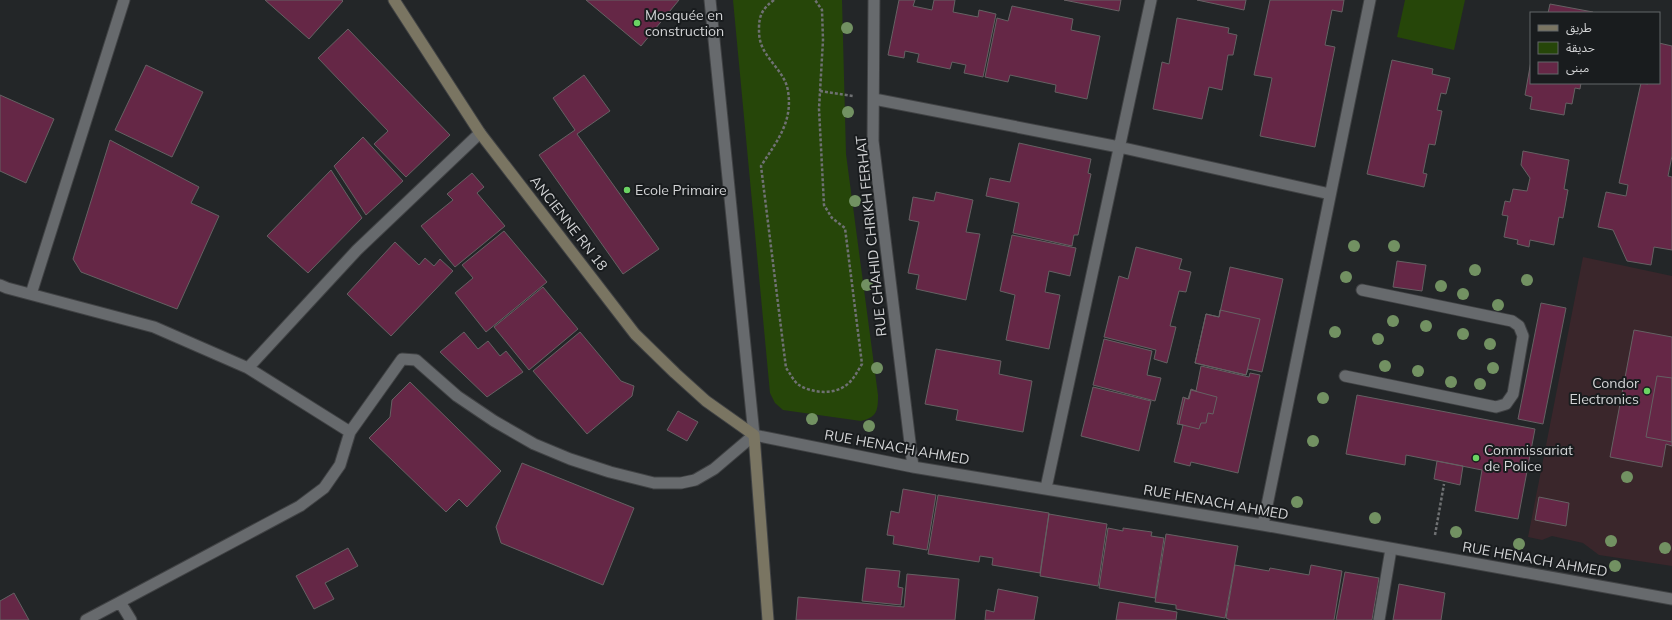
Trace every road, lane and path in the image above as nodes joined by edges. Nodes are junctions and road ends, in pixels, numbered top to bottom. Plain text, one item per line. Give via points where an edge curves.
1 (124, 0) edge
2 (394, 0) edge
3 (710, 0) edge
4 (774, 0) edge
5 (815, 0) edge
6 (874, 0) edge
7 (1151, 0) edge
8 (1370, 0) edge
9 (820, 91) junction
10 (874, 99) junction
11 (480, 132) junction
12 (1119, 147) junction
13 (1330, 194) junction
14 (0, 285) edge
15 (1362, 290) dead end
16 (31, 294) junction
17 (248, 368) junction
18 (1345, 376) dead end
19 (350, 432) junction
20 (754, 435) junction
21 (913, 467) junction
22 (1444, 484) dead end
23 (1046, 488) junction
24 (1263, 525) junction
25 (1391, 549) junction
26 (1432, 556) junction
27 (1672, 599) edge
28 (120, 602) junction
29 (86, 620) edge
30 (131, 620) edge
31 (768, 620) edge
32 (1379, 620) edge

1 - 16 street
2 - 11 main road, ANCIENNE RN 18
3 - 20 street
4 - 9 path via 766,5 759,18 760,41 788,89 789,112 783,132 761,166 786,368 798,385 814,391 829,392 845,387 862,364 845,228 832,218 824,205
5 - 9 path via 822,10
6 - 10 street, RUE CHAHID CHRIKH FERHAT
7 - 12 street
8 - 13 street
9 - 10 path
10 - 12 street
10 - 21 street, RUE CHAHID CHRIKH FERHAT via 873,141
11 - 17 street via 357,250
11 - 20 main road, ANCIENNE RN 18 via 635,334 706,401
12 - 13 street
12 - 23 street
13 - 24 street
14 - 16 street
15 - 18 street via 1512,321 1519,326 1524,336 1513,394 1506,404 1496,407
16 - 17 street via 154,327
17 - 19 street
19 - 20 street via 402,359 416,360 457,396 534,444 570,459 654,483 695,480 714,469
19 - 28 street via 340,465 324,488 300,506
20 - 21 street, RUE HENACH AHMED
20 - 31 main road
21 - 23 street, RUE HENACH AHMED
22 - 26 path
23 - 24 street, RUE HENACH AHMED
24 - 25 street, RUE HENACH AHMED
25 - 26 street, RUE HENACH AHMED
25 - 32 street
26 - 27 street, RUE HENACH AHMED
28 - 29 street
28 - 30 street

